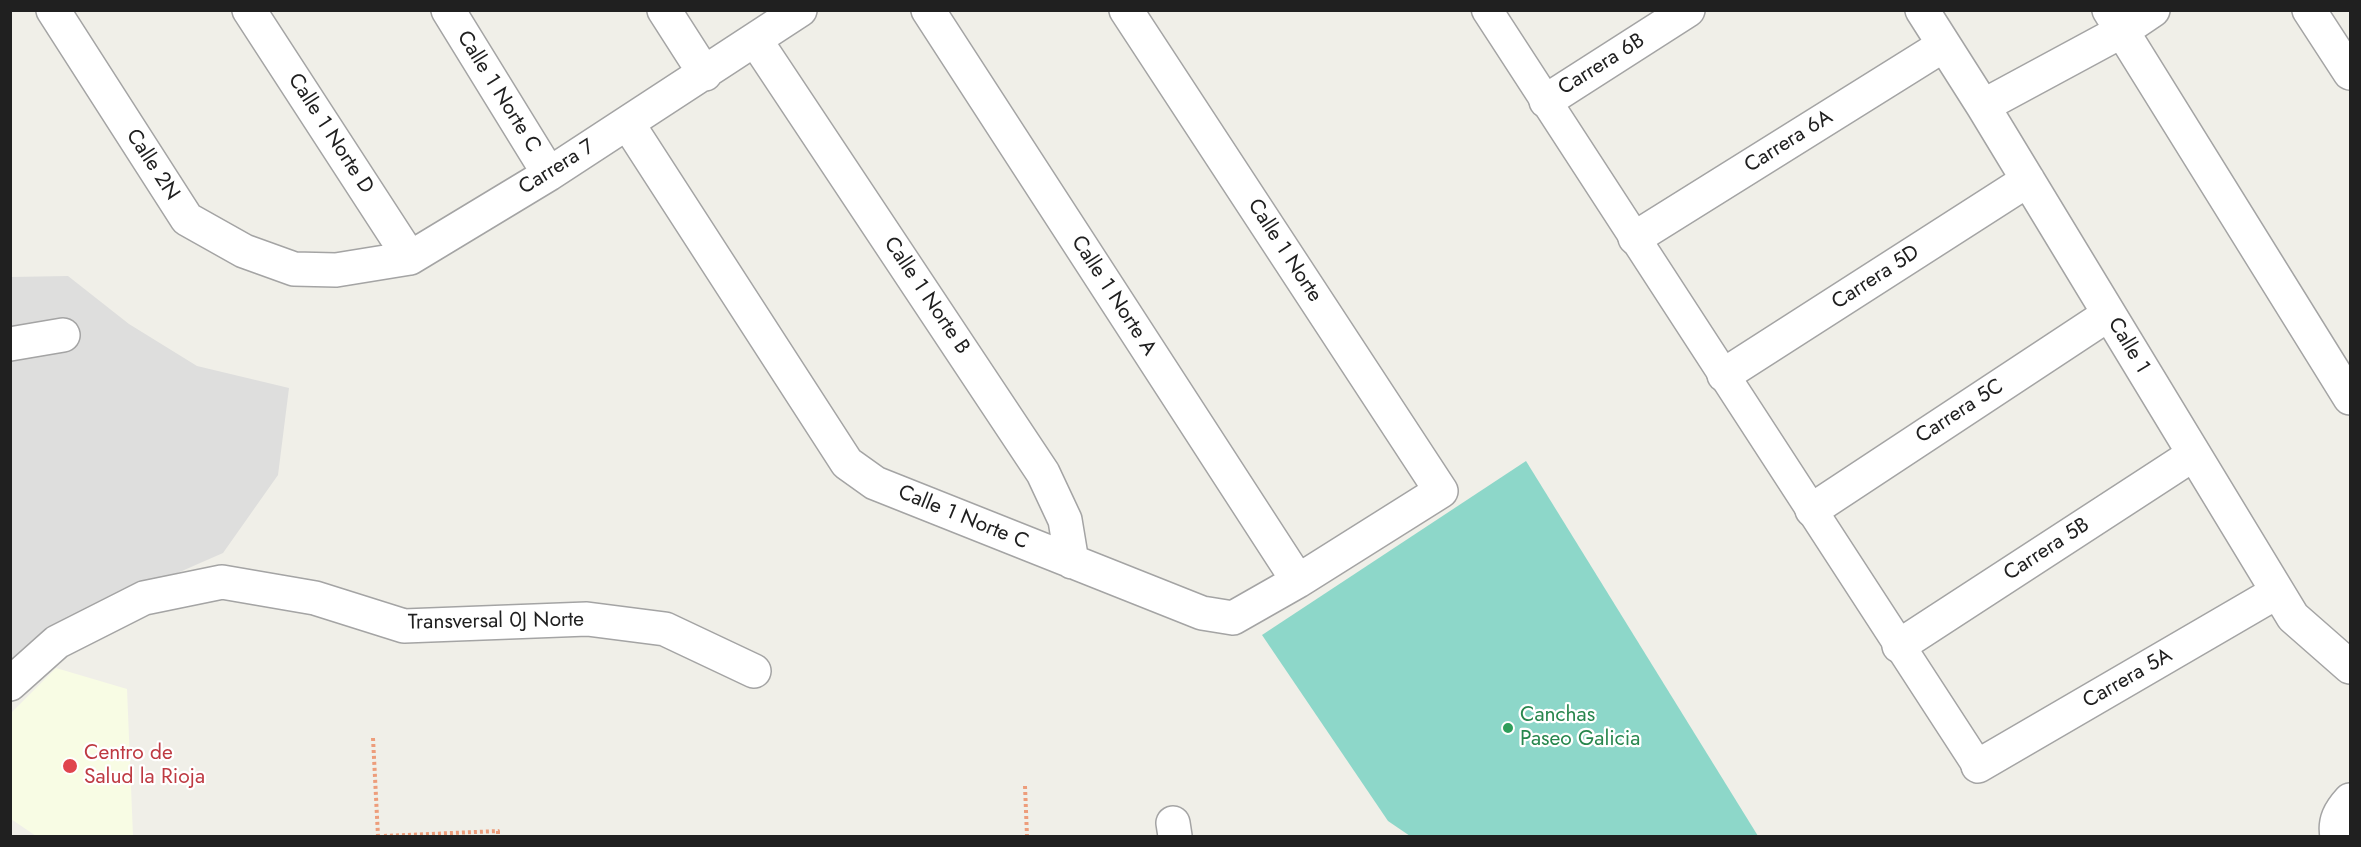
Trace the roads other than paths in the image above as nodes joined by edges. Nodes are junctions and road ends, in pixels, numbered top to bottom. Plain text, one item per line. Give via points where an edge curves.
1 (53, 10) edge
2 (249, 10) edge
3 (448, 10) edge
4 (664, 10) edge
5 (800, 10) edge
6 (928, 10) edge
7 (1126, 10) edge
8 (1487, 10) edge
9 (1688, 10) edge
10 (1922, 10) edge
11 (2153, 10) edge
12 (2309, 10) edge
13 (2115, 21) edge
14 (756, 41) junction
15 (1944, 45) junction
16 (2350, 73) edge
17 (705, 74) junction
18 (1546, 101) junction
19 (1983, 106) junction
20 (628, 124) junction
21 (549, 174) junction
22 (2028, 180) junction
23 (1635, 238) junction
24 (410, 258) junction
25 (294, 269) joint
26 (2109, 314) junction
27 (63, 335) dead end
28 (10, 344) edge
29 (1724, 375) junction
30 (2350, 398) edge
31 (2194, 454) junction
32 (1441, 491) joint
33 (1812, 510) junction
34 (1072, 562) junction
35 (1298, 581) junction
36 (2277, 591) junction
37 (1899, 645) junction
38 (2350, 666) edge
39 (754, 671) dead end
40 (10, 684) edge
41 (1978, 766) joint
42 (2350, 800) edge
43 (2337, 837) edge

1 - 25 street, Calle 2N via 187,219 244,251
2 - 24 street, Calle 1 Norte D
3 - 21 street, Calle 1 Norte C
4 - 17 street
5 - 14 street, Carrera 7
6 - 35 street, Calle 1 Norte A
7 - 32 street, Calle 1 Norte
8 - 18 street
9 - 18 street, Carrera 6B
10 - 15 street, Calle 1
11 - 13 street
12 - 16 street
13 - 19 street
13 - 30 street
14 - 17 street, Carrera 7
14 - 34 street, Calle 1 Norte B via 1043,473 1065,520
15 - 19 street, Calle 1
15 - 23 street, Carrera 6A
17 - 20 street, Carrera 7
18 - 23 street
19 - 22 street, Calle 1
20 - 21 street, Carrera 7
20 - 34 street, Calle 1 Norte C via 847,463 875,483
21 - 24 street, Carrera 7
22 - 26 street, Calle 1
22 - 29 street, Carrera 5D
23 - 29 street
24 - 25 street, Carrera 7 via 336,270
26 - 31 street, Calle 1
26 - 33 street, Carrera 5C
27 - 28 street
29 - 33 street
31 - 36 street, Calle 1
31 - 37 street, Carrera 5B
32 - 35 street, Calle 1 Norte C
33 - 37 street
34 - 35 street, Calle 1 Norte C via 1202,614 1233,618
36 - 38 street, Calle 1 via 2293,617
36 - 41 street, Carrera 5A
37 - 41 street
39 - 40 street, Transversal 0J Norte via 665,629 587,619 404,626 315,598 222,582 144,598 57,642
42 - 43 street via 2335,826

